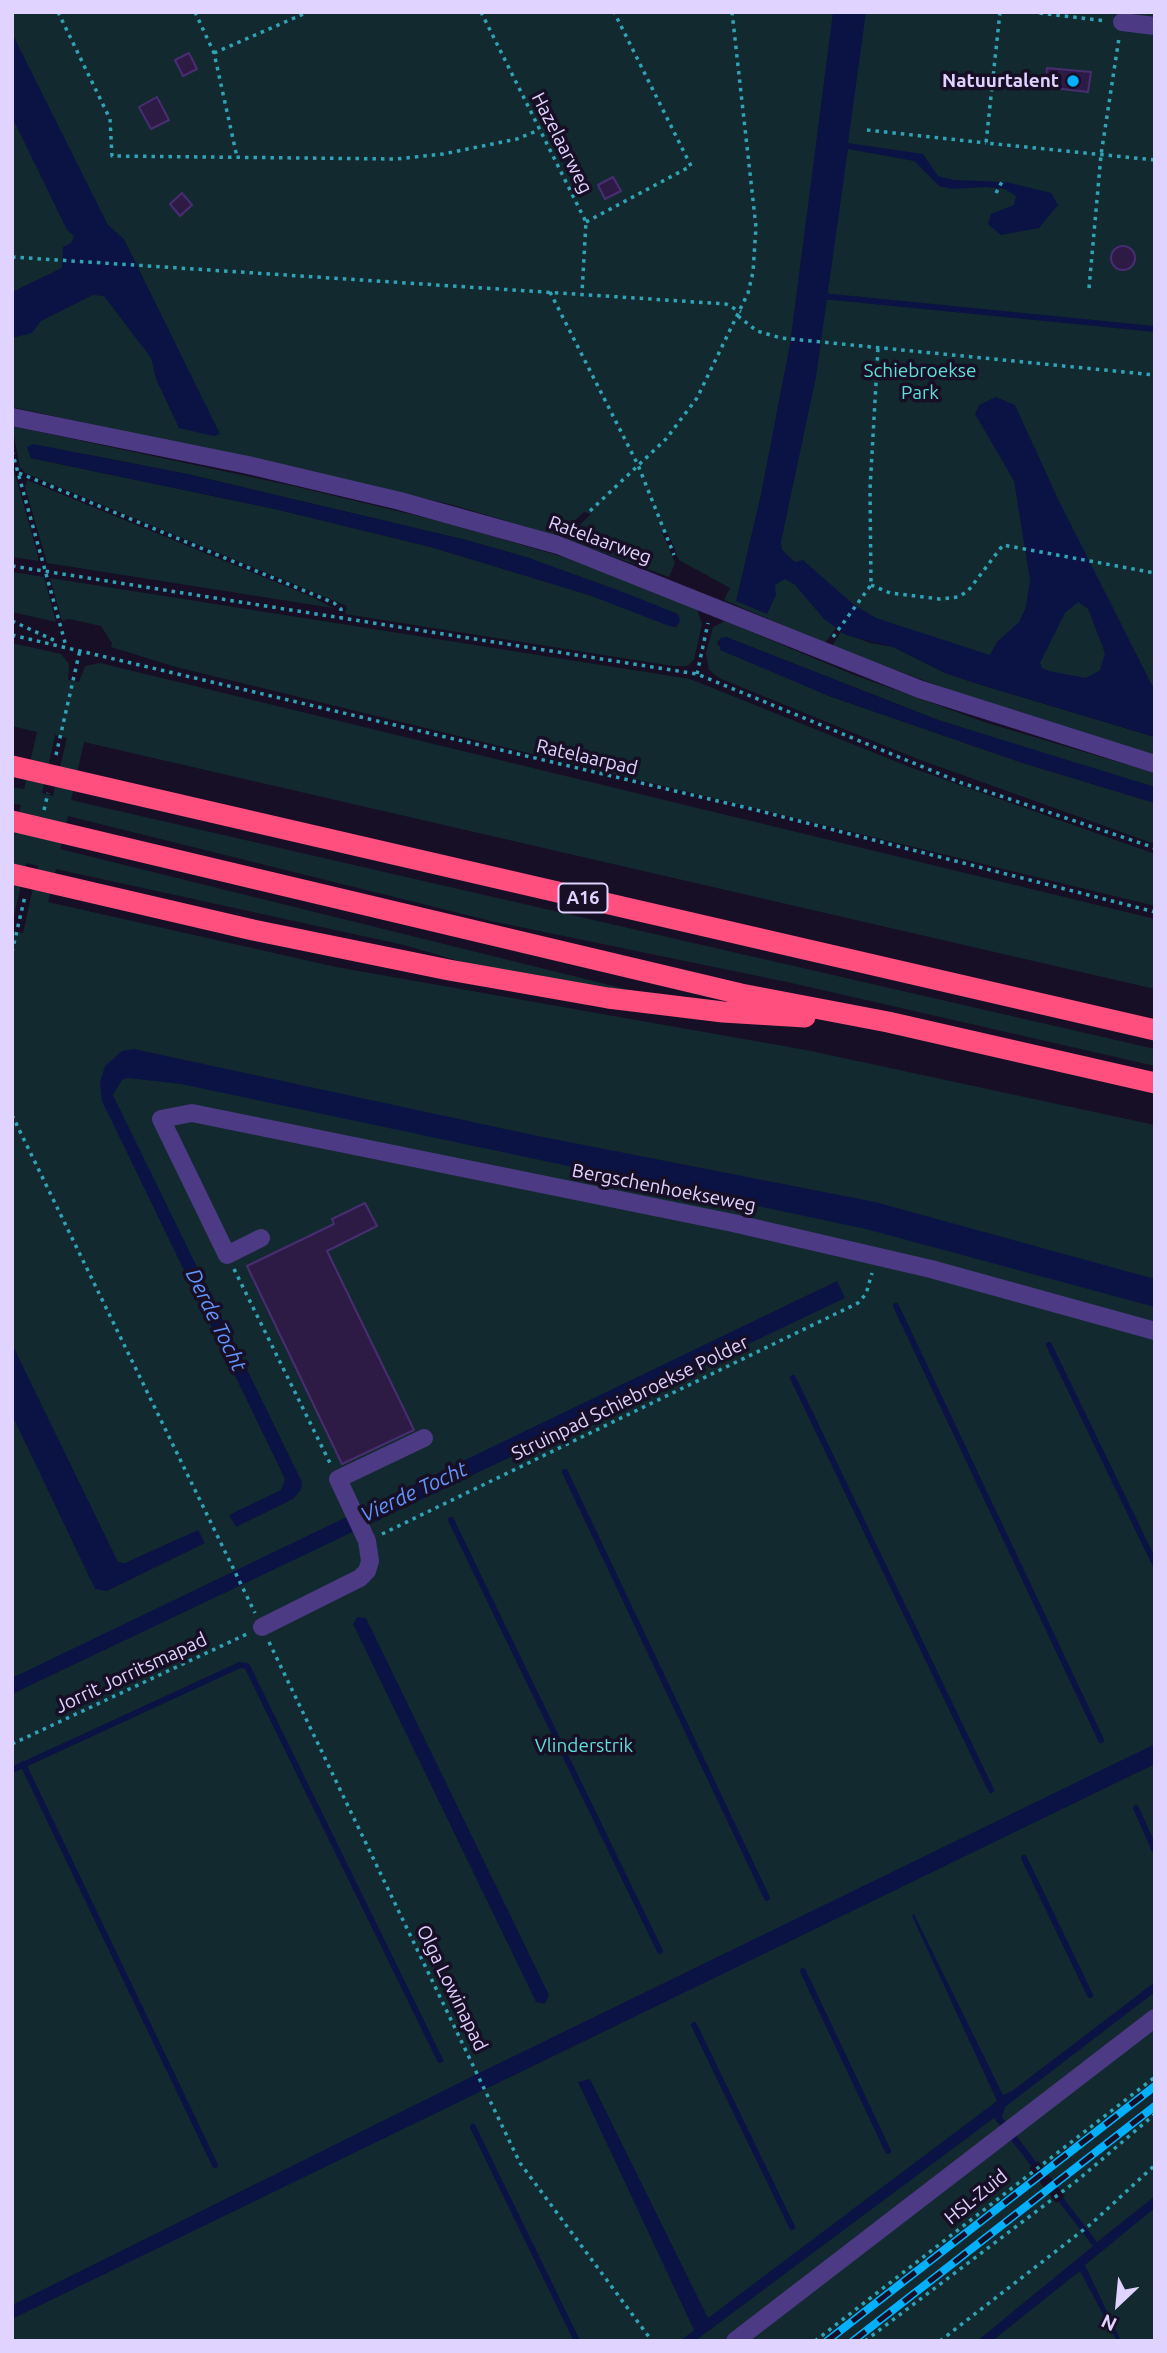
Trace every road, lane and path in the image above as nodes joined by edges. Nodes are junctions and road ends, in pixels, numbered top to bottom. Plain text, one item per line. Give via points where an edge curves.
1 (58, 12) edge
2 (195, 12) edge
3 (307, 12) edge
4 (481, 12) edge
5 (614, 12) edge
6 (732, 12) edge
7 (1000, 12) edge
8 (1031, 12) edge
9 (1122, 22) junction
10 (1155, 26) edge
11 (214, 53) junction
12 (539, 130) junction
13 (867, 130) dead end
14 (986, 143) junction
15 (1101, 155) junction
16 (237, 157) junction
17 (1155, 160) edge
18 (1004, 178) dead end
19 (996, 193) dead end
20 (586, 222) junction
21 (12, 257) edge
22 (1089, 288) dead end
23 (550, 292) junction
24 (582, 294) junction
25 (740, 314) junction
26 (878, 348) junction
27 (1155, 375) edge
28 (12, 417) edge
29 (12, 451) edge
30 (638, 465) junction
31 (19, 474) junction
32 (590, 511) dead end
33 (674, 555) dead end
34 (12, 566) edge
35 (45, 571) junction
36 (1155, 573) edge
37 (871, 585) junction
38 (713, 604) junction
39 (341, 618) junction
40 (12, 621) edge
41 (12, 635) edge
42 (832, 638) dead end
43 (66, 646) junction
44 (80, 649) junction
45 (697, 674) junction
46 (73, 680) dead end
47 (1155, 764) edge
48 (12, 766) edge
49 (12, 821) edge
50 (1155, 848) edge
51 (12, 874) edge
52 (1155, 912) edge
53 (888, 1023) junction
54 (1155, 1030) edge
55 (1155, 1083) edge
56 (12, 1115) edge
57 (261, 1238) dead end
58 (227, 1255) junction
59 (877, 1256) junction
60 (1155, 1331) edge
61 (424, 1438) dead end
62 (338, 1479) junction
63 (367, 1539) junction
64 (247, 1598) dead end
65 (262, 1627) junction
66 (12, 1744) edge
67 (1155, 2018) edge
68 (1155, 2077) edge
69 (1155, 2114) edge
70 (1155, 2165) edge
71 (652, 2341) edge
72 (735, 2341) edge
73 (815, 2341) edge
74 (865, 2341) edge
75 (940, 2341) edge

1 - 16 path via 110,119 112,156
2 - 11 path
3 - 11 path
4 - 12 path, Hazelaarweg
5 - 20 path via 691,166
6 - 25 path via 756,227 753,272
7 - 14 path
8 - 9 path
9 - 10 street
9 - 15 path
11 - 16 path
12 - 16 path via 517,139 396,159
12 - 20 path, Hazelaarweg
13 - 14 path
14 - 15 path
15 - 17 path
15 - 22 path
18 - 19 path
20 - 24 path, Hazelaarweg
21 - 23 path
23 - 24 path
23 - 30 path
24 - 25 path via 726,304
25 - 26 path via 757,331 781,338
25 - 30 path via 697,398 666,439
26 - 27 path
26 - 37 path via 870,489
28 - 38 street, Ratelaarweg via 400,500 558,545
29 - 31 path
30 - 32 path
30 - 33 path
31 - 35 path
31 - 39 path via 334,603 341,609
34 - 35 path
35 - 39 path
35 - 43 path
36 - 37 path via 1003,545 968,591 958,597 890,593
37 - 42 path
38 - 45 path
38 - 47 street, Ratelaarweg via 919,689
39 - 45 path
40 - 43 path
41 - 43 path, Ratelaarpad
43 - 44 path, Ratelaarpad
44 - 46 path
44 - 52 path, Ratelaarpad via 756,810
45 - 50 path via 962,783
48 - 54 highway, A16
49 - 53 highway via 741,994
51 - 53 highway via 331,946 608,998 723,1012
53 - 55 highway
56 - 64 path
57 - 58 street
58 - 59 street, Bergschenhoekseweg via 161,1119 192,1113
58 - 62 path
59 - 60 street, Bergschenhoekseweg
59 - 63 path, Struinpad Schiebroekse Polder via 866,1294 858,1303
61 - 62 street
62 - 63 street
63 - 65 street via 370,1561 360,1578
65 - 66 path, Jorrit Jorritsmapad
65 - 71 path, Olga Lowinapad via 520,2164
67 - 72 street
68 - 73 path, HSL-Zuid
69 - 74 path
70 - 75 path via 1091,2224

